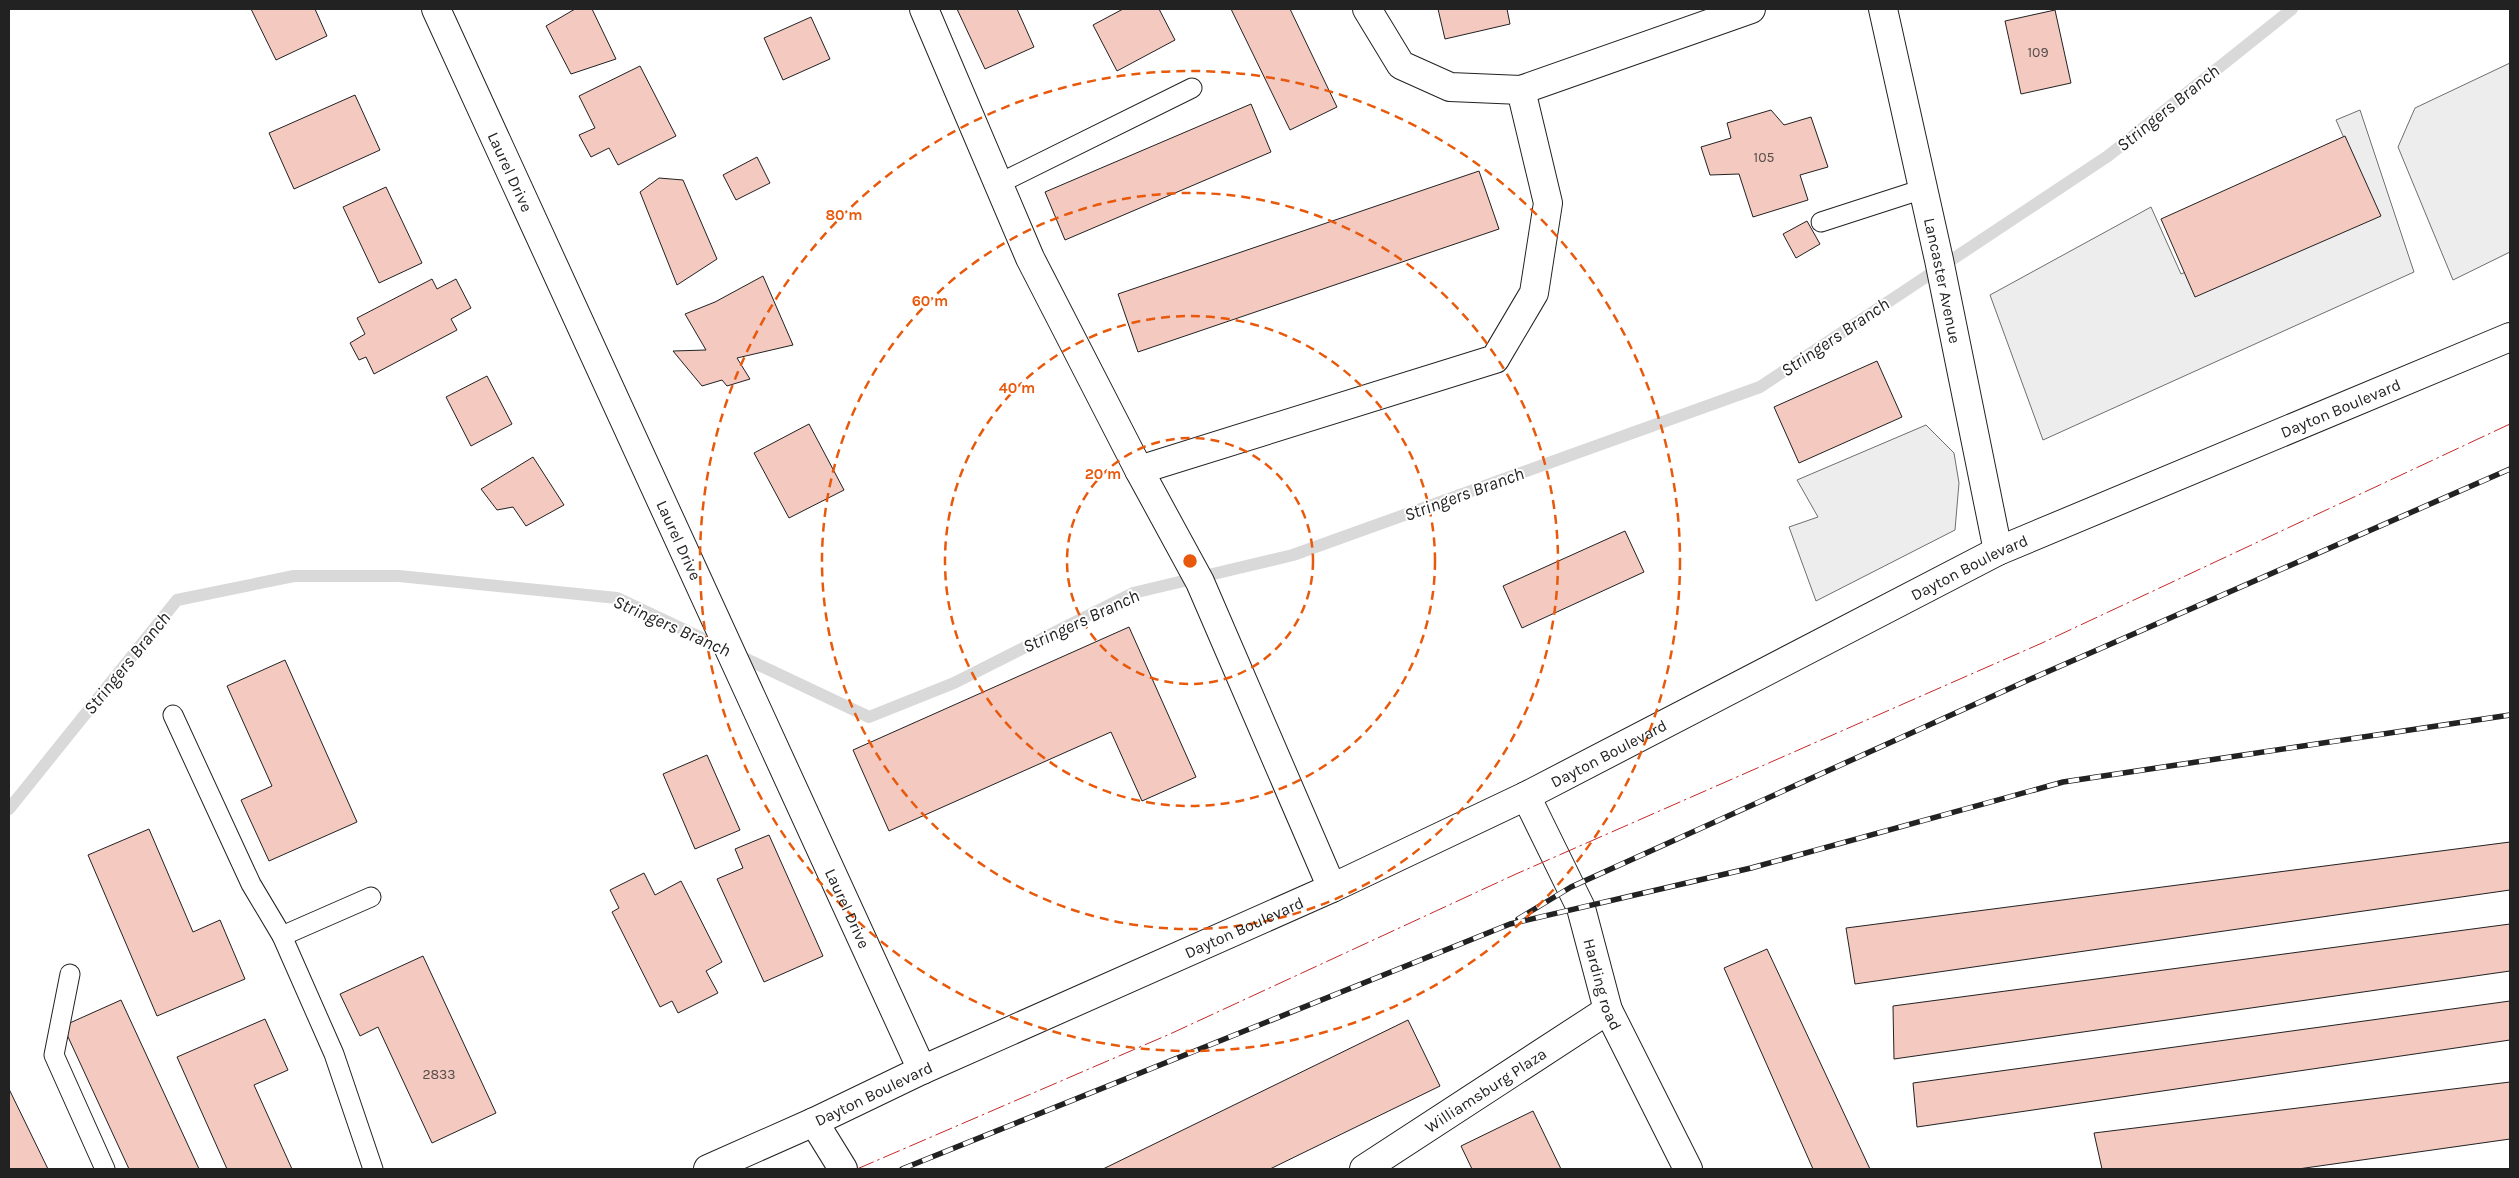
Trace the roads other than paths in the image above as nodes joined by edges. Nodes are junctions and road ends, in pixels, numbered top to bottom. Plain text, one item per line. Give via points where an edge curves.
1 (436, 9) edge
2 (924, 9) edge
3 (1367, 9) edge
4 (1751, 9) edge
5 (1883, 9) edge
6 (1192, 88) dead end
7 (1521, 90) junction
8 (998, 184) junction
9 (1923, 189) junction
10 (1821, 222) dead end
11 (2510, 337) edge
12 (1139, 470) junction
13 (1998, 551) junction
14 (173, 715) dead end
15 (1526, 796) junction
16 (1332, 888) junction
17 (370, 897) dead end
18 (282, 936) junction
19 (70, 974) dead end
20 (1608, 1010) junction
21 (922, 1070) junction
22 (814, 1122) junction
23 (105, 1169) edge
24 (373, 1169) edge
25 (708, 1169) edge
26 (843, 1169) edge
27 (1364, 1169) edge
28 (1688, 1169) edge

1 - 21 street, Laurel Drive
2 - 8 street
3 - 7 street via 1401,65 1450,87
4 - 7 street
5 - 9 street, Lancaster Avenue
6 - 8 lane
7 - 12 street via 1548,203 1534,293 1495,359
8 - 12 street via 1030,258
9 - 10 lane
9 - 13 street, Lancaster Avenue
11 - 13 street, Dayton Boulevard
12 - 16 street via 1200,582
13 - 15 street, Dayton Boulevard
14 - 18 lane via 251,884
15 - 16 street, Dayton Boulevard
15 - 20 street, Harding road via 1581,908
16 - 21 street, Dayton Boulevard
17 - 18 lane
18 - 24 lane via 334,1054
19 - 23 lane via 54,1055
20 - 27 street, Williamsburg Plaza
20 - 28 street, Harding road
21 - 22 street, Dayton Boulevard
22 - 25 street, Dayton Boulevard
22 - 26 street

